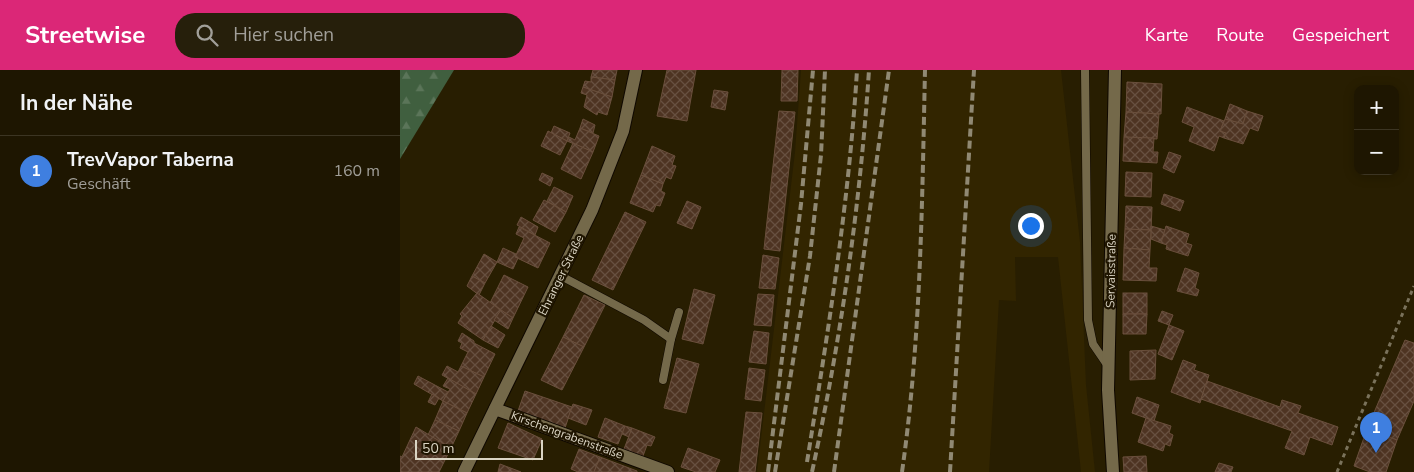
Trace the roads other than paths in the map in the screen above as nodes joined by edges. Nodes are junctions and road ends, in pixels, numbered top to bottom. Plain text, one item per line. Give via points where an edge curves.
1 (636, 70) edge
2 (1085, 70) edge
3 (1115, 70) edge
4 (561, 276) junction
5 (679, 312) dead end
6 (671, 339) junction
7 (1109, 367) junction
8 (664, 380) dead end
9 (495, 409) junction
10 (464, 472) edge
11 (668, 472) edge
12 (1113, 472) edge

1 - 4 street, Ehranger Straße via 623,131 592,210
2 - 7 lane via 1088,320 1093,344
3 - 7 street, Servaisstraße
4 - 6 lane
4 - 9 street, Ehranger Straße
5 - 6 lane
6 - 8 lane
7 - 12 street, Servaisstraße
9 - 10 street, Ehranger Straße
9 - 11 street, Kirschengrabenstraße

